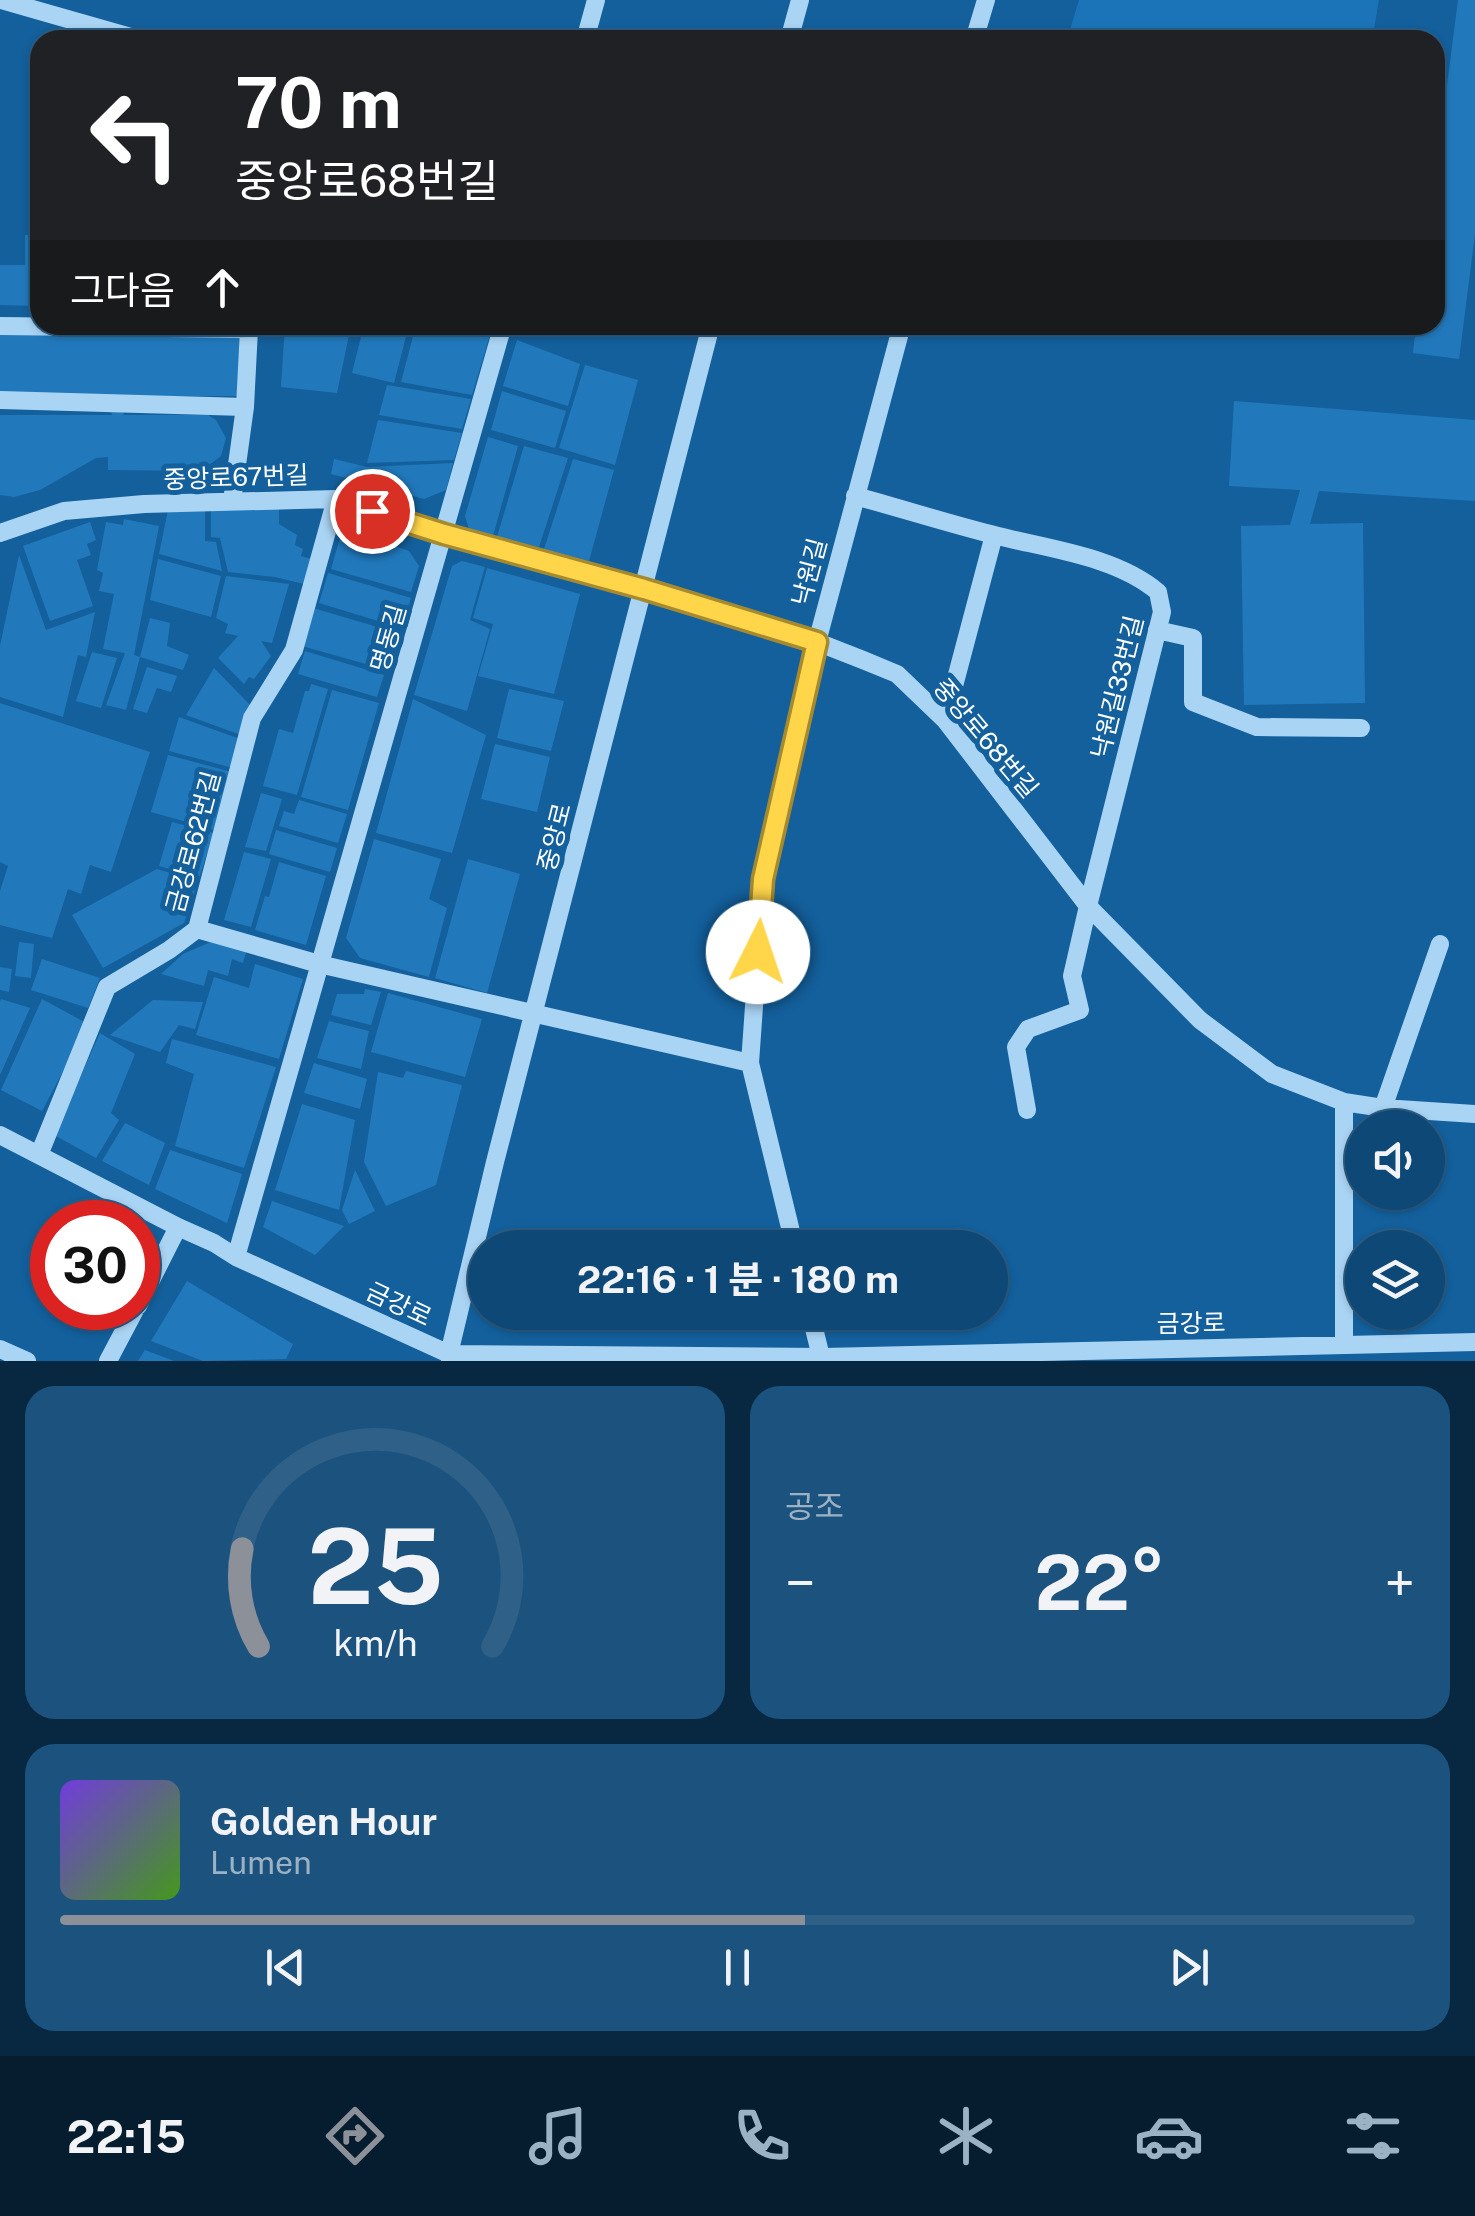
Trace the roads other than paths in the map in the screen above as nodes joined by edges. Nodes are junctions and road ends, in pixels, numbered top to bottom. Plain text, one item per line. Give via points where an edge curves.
1 (1, 0) edge
2 (596, 0) edge
3 (800, 0) edge
4 (986, 0) edge
5 (107, 30) edge
6 (588, 30) edge
7 (792, 30) edge
8 (977, 30) edge
9 (0, 326) edge
10 (30, 326) edge
11 (249, 335) edge
12 (500, 335) edge
13 (709, 335) edge
14 (899, 335) edge
15 (0, 400) edge
16 (245, 407) junction
17 (856, 496) junction
18 (336, 499) junction
19 (232, 501) junction
20 (0, 533) edge
21 (444, 534) junction
22 (994, 535) junction
23 (644, 589) junction
24 (1157, 630) junction
25 (817, 642) junction
26 (945, 720) junction
27 (1362, 728) dead end
28 (1088, 906) junction
29 (197, 928) junction
30 (1440, 944) dead end
31 (319, 964) junction
32 (534, 1015) junction
33 (750, 1063) junction
34 (1344, 1102) junction
35 (1383, 1108) junction
36 (1026, 1110) dead end
37 (1475, 1114) edge
38 (0, 1134) edge
39 (38, 1155) junction
40 (178, 1227) junction
41 (791, 1230) edge
42 (236, 1257) junction
43 (160, 1262) edge
44 (124, 1330) edge
45 (814, 1330) edge
46 (1475, 1342) edge
47 (1344, 1344) junction
48 (0, 1349) edge
49 (821, 1358) edge
50 (444, 1359) edge
51 (617, 1359) edge
52 (26, 1361) edge
53 (108, 1361) edge

1 - 5 street
2 - 6 street
3 - 7 street
4 - 8 street
9 - 10 street
11 - 16 street
12 - 21 street, 명동길
13 - 23 street, 중앙로
14 - 17 street, 낙원길
15 - 16 street
16 - 19 street
17 - 22 street, 낙원길33번길
17 - 25 street, 낙원길
18 - 19 street, 중앙로67번길
18 - 21 street, 중앙로67번길
18 - 29 street, 금강로62번길 via 294,650 252,718
19 - 20 street, 중앙로67번길 via 64,511
21 - 23 street, 중앙로67번길
21 - 31 street, 명동길
22 - 24 street, 낙원길33번길 via 1142,578 1158,592
22 - 26 street
23 - 25 street, 중앙로68번길
23 - 32 street, 중앙로
24 - 27 street via 1193,638 1193,702 1256,727
24 - 28 street, 낙원길33번길
25 - 26 street, 중앙로68번길 via 896,674
25 - 33 street, 낙원길 via 763,879
26 - 28 street, 중앙로68번길
28 - 34 street, 중앙로68번길 via 1200,1020 1272,1074
28 - 36 street via 1072,976 1080,1010 1028,1029 1016,1047
29 - 31 street
29 - 39 street, 금강로62번길 via 107,987
30 - 35 street
31 - 32 street
31 - 42 street, 명동길
32 - 33 street
32 - 50 street, 중앙로
33 - 41 street, 낙원길
34 - 35 street, 중앙로68번길
34 - 47 street
35 - 37 street, 중앙로68번길
38 - 39 street, 금강로
39 - 40 street, 금강로
40 - 42 street, 금강로
40 - 43 street
42 - 50 street, 금강로
44 - 53 street
45 - 49 street
46 - 47 street, 금강로
47 - 49 street, 금강로
48 - 52 street
49 - 51 street, 금강로
50 - 51 street, 금강로

